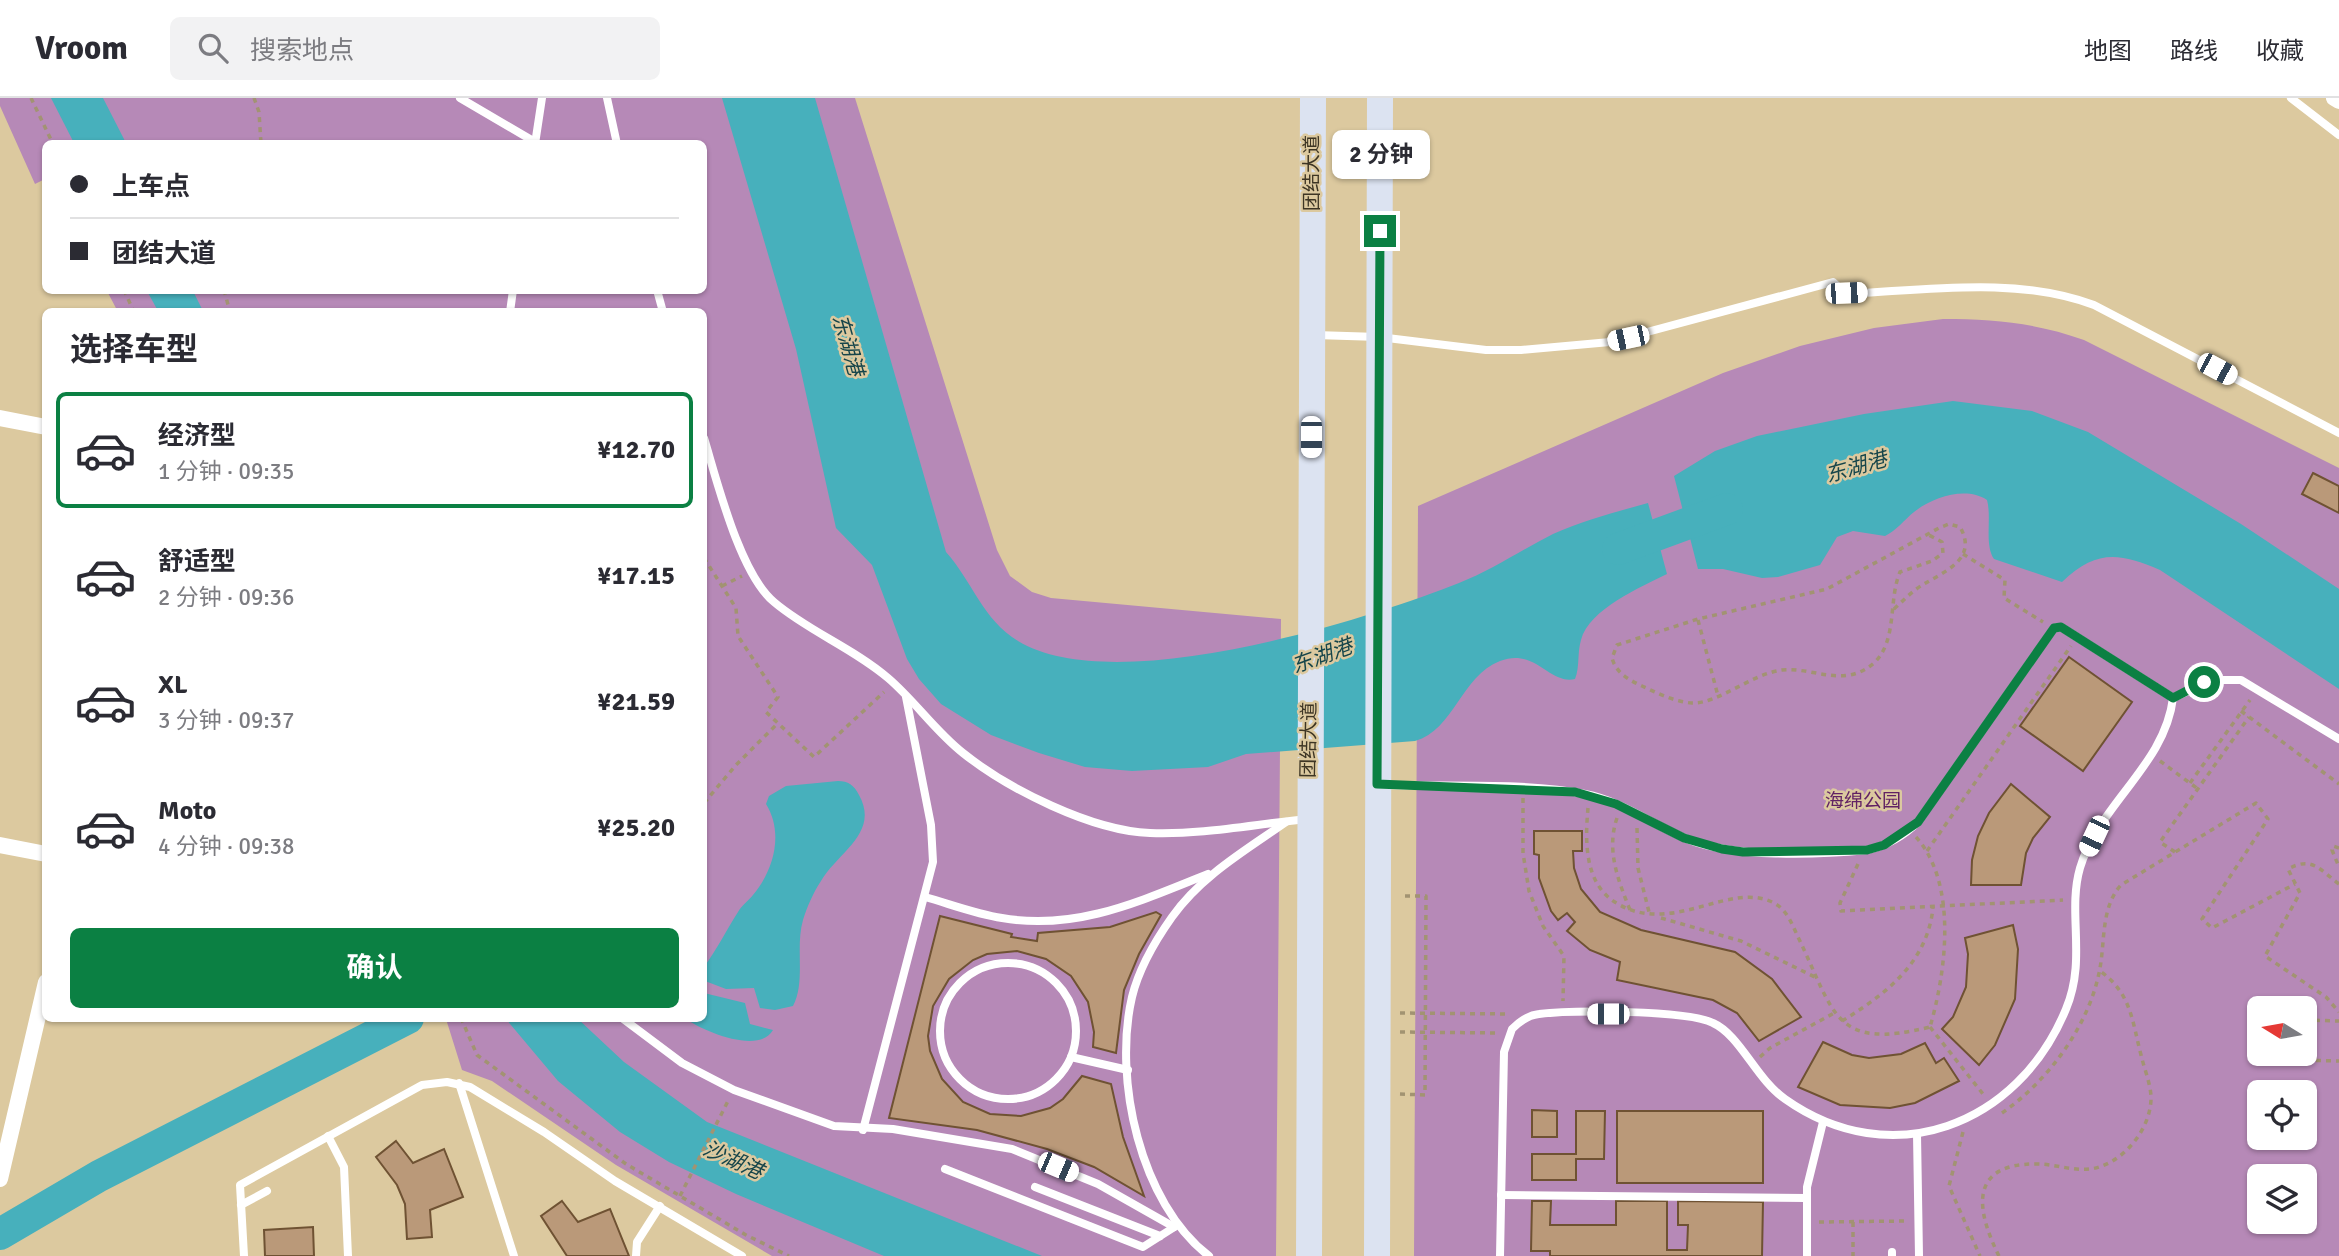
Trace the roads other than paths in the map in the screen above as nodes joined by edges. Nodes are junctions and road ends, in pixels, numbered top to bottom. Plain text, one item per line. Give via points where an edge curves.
1 (460, 98) edge
2 (542, 98) edge
3 (607, 98) edge
4 (1313, 98) edge
5 (1381, 98) edge
6 (2291, 98) edge
7 (2334, 98) edge
8 (2339, 102) edge
9 (2339, 135) edge
10 (530, 140) edge
11 (535, 140) edge
12 (616, 140) edge
13 (1311, 334) junction
14 (1379, 337) junction
15 (0, 418) edge
16 (42, 426) edge
17 (2339, 433) edge
18 (707, 447) edge
19 (906, 695) junction
20 (2173, 698) junction
21 (2339, 739) edge
22 (1377, 777) junction
23 (1298, 820) junction
24 (0, 845) edge
25 (42, 853) edge
26 (1214, 872) junction
27 (925, 897) junction
28 (42, 999) edge
29 (627, 1022) edge
30 (1071, 1057) junction
31 (1128, 1070) junction
32 (459, 1083) junction
33 (1823, 1122) junction
34 (863, 1130) junction
35 (1917, 1134) junction
36 (328, 1136) junction
37 (945, 1169) dead end
38 (0, 1179) edge
39 (1035, 1186) dead end
40 (267, 1191) dead end
41 (1501, 1195) junction
42 (1806, 1198) junction
43 (241, 1205) junction
44 (660, 1206) junction
45 (1176, 1226) junction
46 (1160, 1236) junction
47 (244, 1256) edge
48 (348, 1256) edge
49 (514, 1256) edge
50 (636, 1256) edge
51 (742, 1256) edge
52 (1209, 1256) edge
53 (1309, 1256) edge
54 (1377, 1256) edge
55 (1500, 1256) edge
56 (1807, 1256) edge
57 (1919, 1256) edge

1 - 10 lane
2 - 11 lane
3 - 12 lane
4 - 13 main road, 团结大道
5 - 14 main road
6 - 9 lane
7 - 8 street
13 - 14 lane
13 - 23 main road, 团结大道 via 1309,765
14 - 17 lane via 1521,350 1646,334 1833,282 1846,293 2028,290 2094,305
14 - 22 main road
15 - 16 street
18 - 19 lane via 736,536 751,571 772,601 836,640
19 - 23 lane via 978,765 1069,812 1108,825 1173,833
19 - 27 lane via 933,844
20 - 21 lane via 2212,680 2241,680
20 - 22 lane via 2061,627 2054,628 1910,830 1867,850 1722,849 1684,838 1589,794
20 - 35 lane via 2166,732 2094,836 2080,868 2077,970 2067,1007 2034,1065 1991,1104
22 - 54 main road
23 - 26 lane
23 - 53 main road, 团结大道
24 - 25 street
26 - 27 lane via 1115,911 1064,922 1003,919
26 - 31 lane via 1173,915 1138,977 1128,1026
27 - 34 lane
28 - 38 street
29 - 34 lane via 715,1082 834,1126
30 - 30 lane via 1076,1031 1071,1006 1058,984 1037,969 1012,962 986,966 964,979 947,1000 940,1025 943,1050 954,1073 974,1090 1011,1100 1036,1094 1057,1078
30 - 31 lane
31 - 45 lane via 1135,1131
32 - 36 lane via 422,1085
32 - 44 lane via 499,1103
32 - 49 lane
33 - 35 lane via 1888,1137
33 - 41 lane via 1771,1088 1729,1033 1698,1017 1538,1014 1509,1033 1503,1062
33 - 42 lane
34 - 45 lane via 893,1129 1012,1149 1098,1184
35 - 57 lane
36 - 43 lane via 240,1185
36 - 48 lane via 344,1167
37 - 46 lane via 1143,1247
39 - 46 lane
40 - 43 lane
41 - 42 lane
41 - 55 lane
42 - 56 lane
43 - 47 lane
44 - 50 lane via 636,1242
44 - 51 lane
45 - 46 lane
45 - 52 lane

